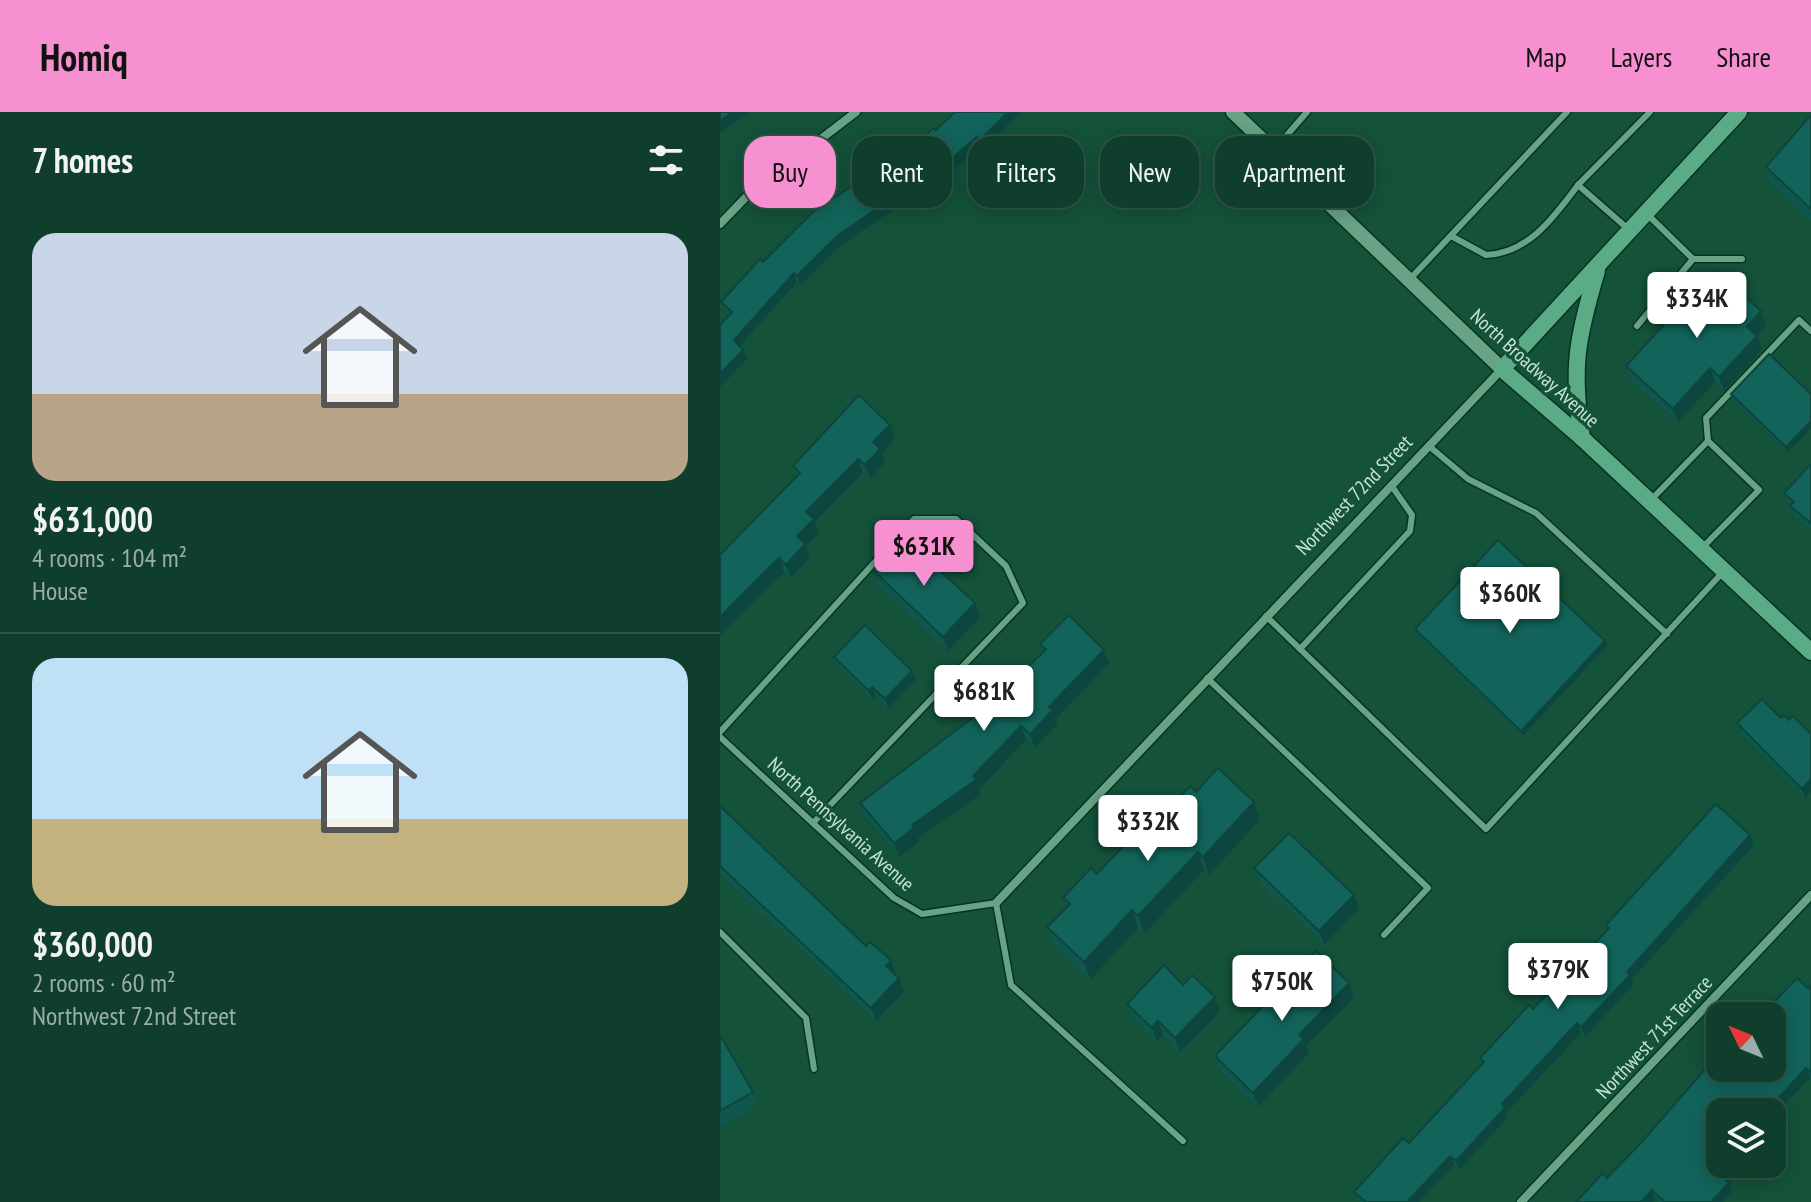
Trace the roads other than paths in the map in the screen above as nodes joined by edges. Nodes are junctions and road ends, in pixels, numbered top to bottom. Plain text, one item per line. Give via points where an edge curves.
1 (856, 112) edge
2 (1233, 112) edge
3 (1307, 112) edge
4 (1567, 112) edge
5 (1650, 112) edge
6 (1739, 112) edge
7 (1259, 136) edge
8 (1286, 136) edge
9 (1578, 185) junction
10 (1335, 208) edge
11 (1646, 213) junction
12 (720, 224) edge
13 (1630, 231) junction
14 (1451, 236) junction
15 (1693, 259) junction
16 (1742, 259) dead end
17 (1598, 265) junction
18 (1410, 279) junction
19 (1637, 326) dead end
20 (1811, 331) edge
21 (1502, 369) junction
22 (1582, 438) junction
23 (1708, 441) junction
24 (1429, 446) junction
25 (1391, 485) junction
26 (1650, 501) junction
27 (1701, 549) junction
28 (1724, 570) junction
29 (1266, 616) junction
30 (1667, 634) junction
31 (1300, 649) junction
32 (1811, 652) edge
33 (1207, 678) junction
34 (720, 735) edge
35 (813, 823) junction
36 (1811, 895) edge
37 (996, 903) junction
38 (720, 932) edge
39 (1384, 935) dead end
40 (814, 1069) dead end
41 (1183, 1141) dead end
42 (1521, 1202) edge

1 - 12 street via 749,194
2 - 7 street, North Broadway Avenue
3 - 8 lane
4 - 14 lane
5 - 9 lane
6 - 11 main road, Northwest 72nd Street
9 - 13 lane
9 - 14 lane via 1551,220 1520,247 1486,255
10 - 18 street, North Broadway Avenue
11 - 13 main road, Northwest 72nd Street
11 - 15 lane
13 - 17 main road, Northwest 72nd Street
14 - 18 lane
15 - 16 lane
15 - 19 lane
17 - 21 main road, Northwest 72nd Street
17 - 22 main road via 1575,355
18 - 21 street, North Broadway Avenue
20 - 23 lane via 1799,320 1706,418
21 - 22 main road, North Broadway Avenue
21 - 24 street, Northwest 72nd Street
22 - 26 main road, North Broadway Avenue
23 - 26 lane
23 - 27 lane via 1759,490
24 - 25 street, Northwest 72nd Street
24 - 30 lane via 1468,479 1536,513
25 - 29 street, Northwest 72nd Street
25 - 31 lane via 1412,515 1410,531
26 - 27 main road, North Broadway Avenue
27 - 28 main road, North Broadway Avenue
28 - 30 lane
28 - 32 main road, North Broadway Avenue
29 - 31 lane
29 - 33 street, Northwest 72nd Street
30 - 31 lane via 1486,829
33 - 37 street, Northwest 72nd Street
33 - 39 lane via 1428,888
34 - 35 lane, North Pennsylvania Avenue
34 - 35 lane via 914,519 956,519 1006,566 1023,603
35 - 37 lane, North Pennsylvania Avenue via 894,898 922,914
36 - 42 street, Northwest 71st Terrace
37 - 41 lane via 1011,985
38 - 40 lane via 806,1018

